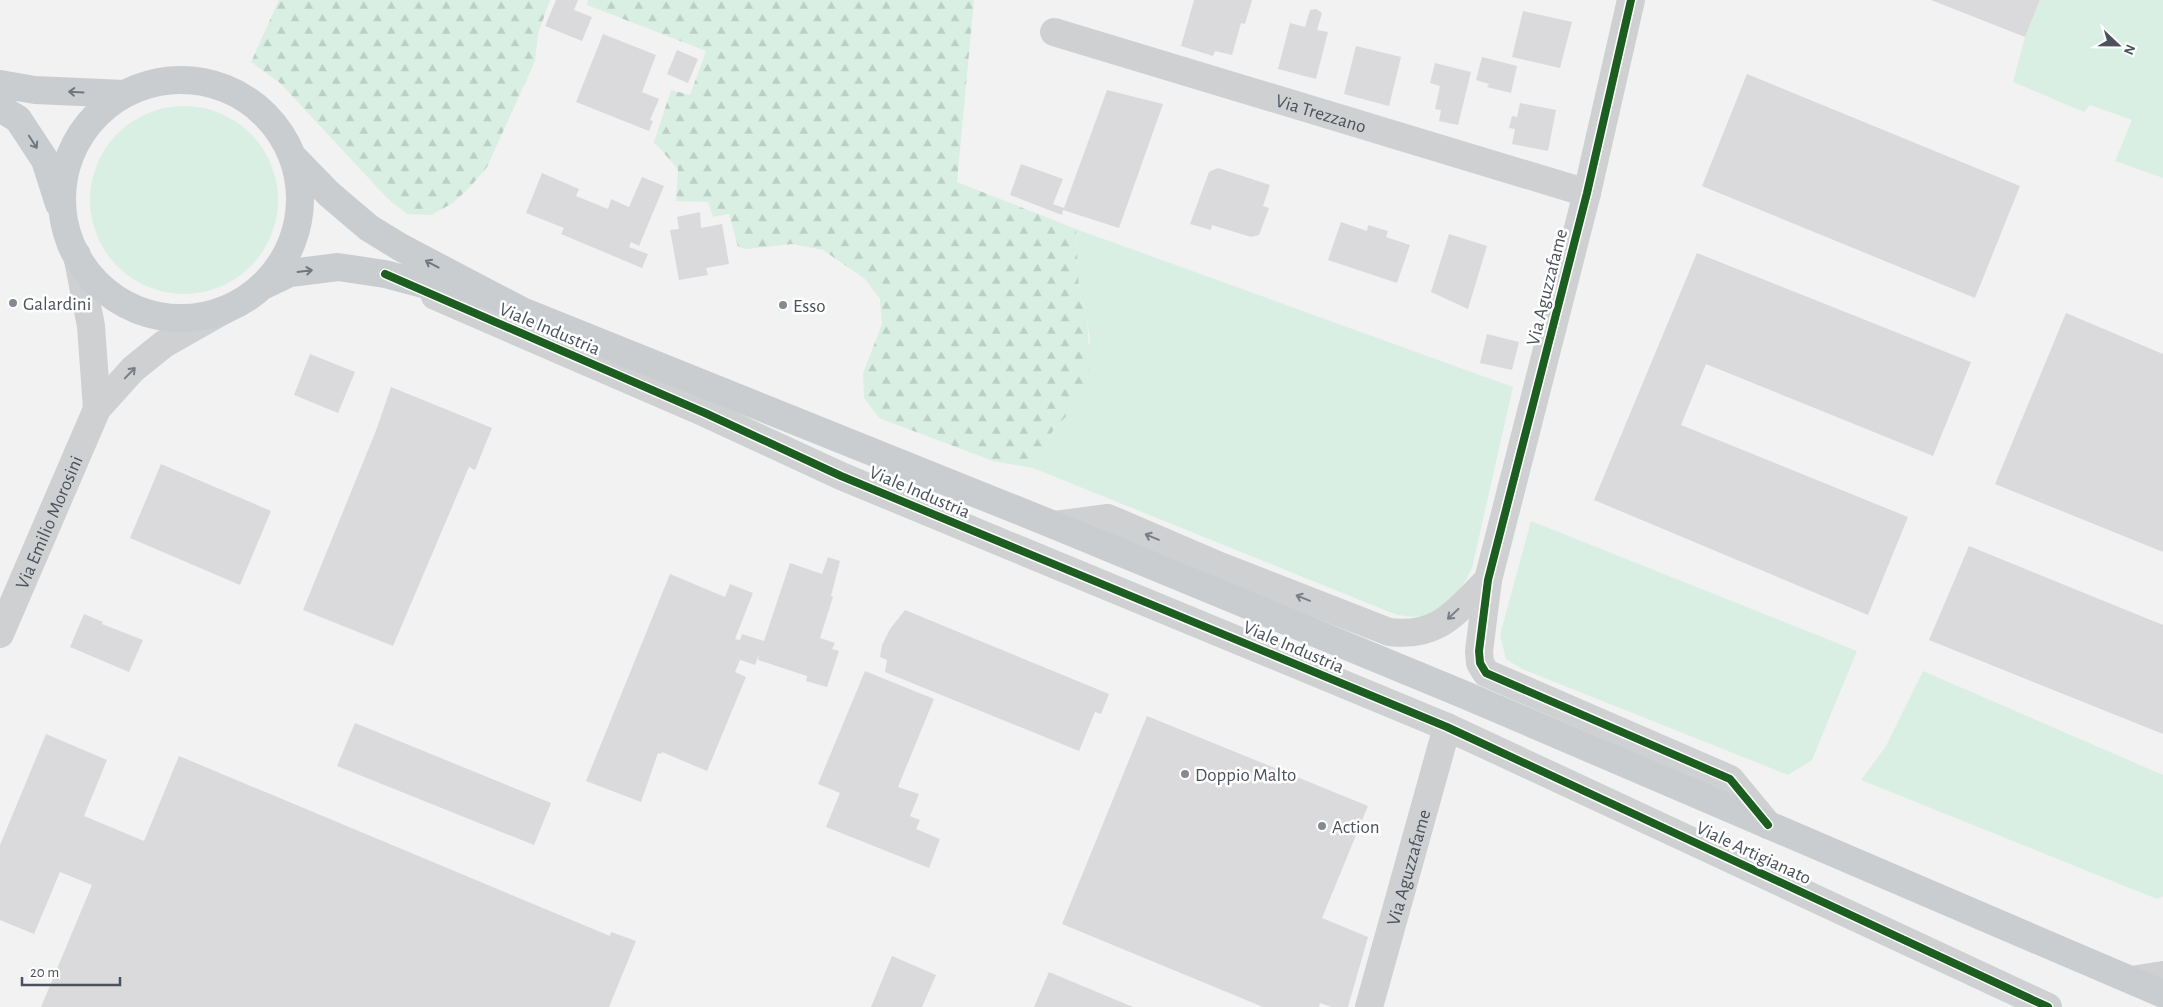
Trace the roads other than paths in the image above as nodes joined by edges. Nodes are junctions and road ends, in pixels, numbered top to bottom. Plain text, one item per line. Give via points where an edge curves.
1 (1630, 0) edge
2 (1054, 32) dead end
3 (0, 84) edge
4 (125, 94) junction
5 (0, 108) edge
6 (294, 158) junction
7 (1587, 193) junction
8 (66, 226) junction
9 (77, 255) junction
10 (385, 274) junction
11 (260, 287) junction
12 (224, 310) junction
13 (522, 311) junction
14 (97, 409) junction
15 (1054, 525) junction
16 (1488, 580) junction
17 (0, 634) edge
18 (1465, 695) joint
19 (1447, 727) junction
20 (1768, 825) junction
21 (2163, 975) edge
22 (2131, 980) junction
23 (2163, 994) edge
24 (1369, 1007) edge
25 (2048, 1007) edge

1 - 7 street, Via Aguzzafame
2 - 7 street, Via Trezzano
4 -> 3 main road, Viale Industria via 35,90
4 - 6 main road, Viale Industria via 168,80 191,80 220,86 254,104 270,119
4 - 8 main road, Viale Industria via 91,122 69,160 64,182
5 -> 8 main road, Viale Industria via 18,119 45,160
6 - 11 main road, Viale Industria via 300,204 296,228 276,270
13 -> 6 main road, Viale Industria via 369,228
7 - 16 street, Via Aguzzafame
8 - 9 main road, Viale Industria
9 - 12 main road, Viale Industria via 103,288 140,310 160,316 182,317
9 - 14 street, Via Emilio Morosini via 91,326
11 -> 10 main road, Viale Industria via 290,273 338,267
10 - 13 main road, Viale Industria
10 - 19 street, Viale Industria via 705,413 841,476
11 - 12 main road, Viale Industria
14 -> 12 street, Via Emilio Morosini via 133,369 156,350
13 - 15 main road, Viale Industria
14 - 17 street, Via Emilio Morosini
16 -> 15 street via 1442,624 1407,634 1389,632 1108,518
15 - 18 main road, Viale Industria
16 - 20 street, Via Aguzzafame via 1479,651 1480,663 1486,673 1730,779
18 - 20 main road, Viale Artigianato
19 - 24 street, Via Aguzzafame
19 - 25 street, Viale Artigianato
20 - 22 main road, Viale Artigianato
21 - 22 street
22 - 23 main road, Viale Artigianato

